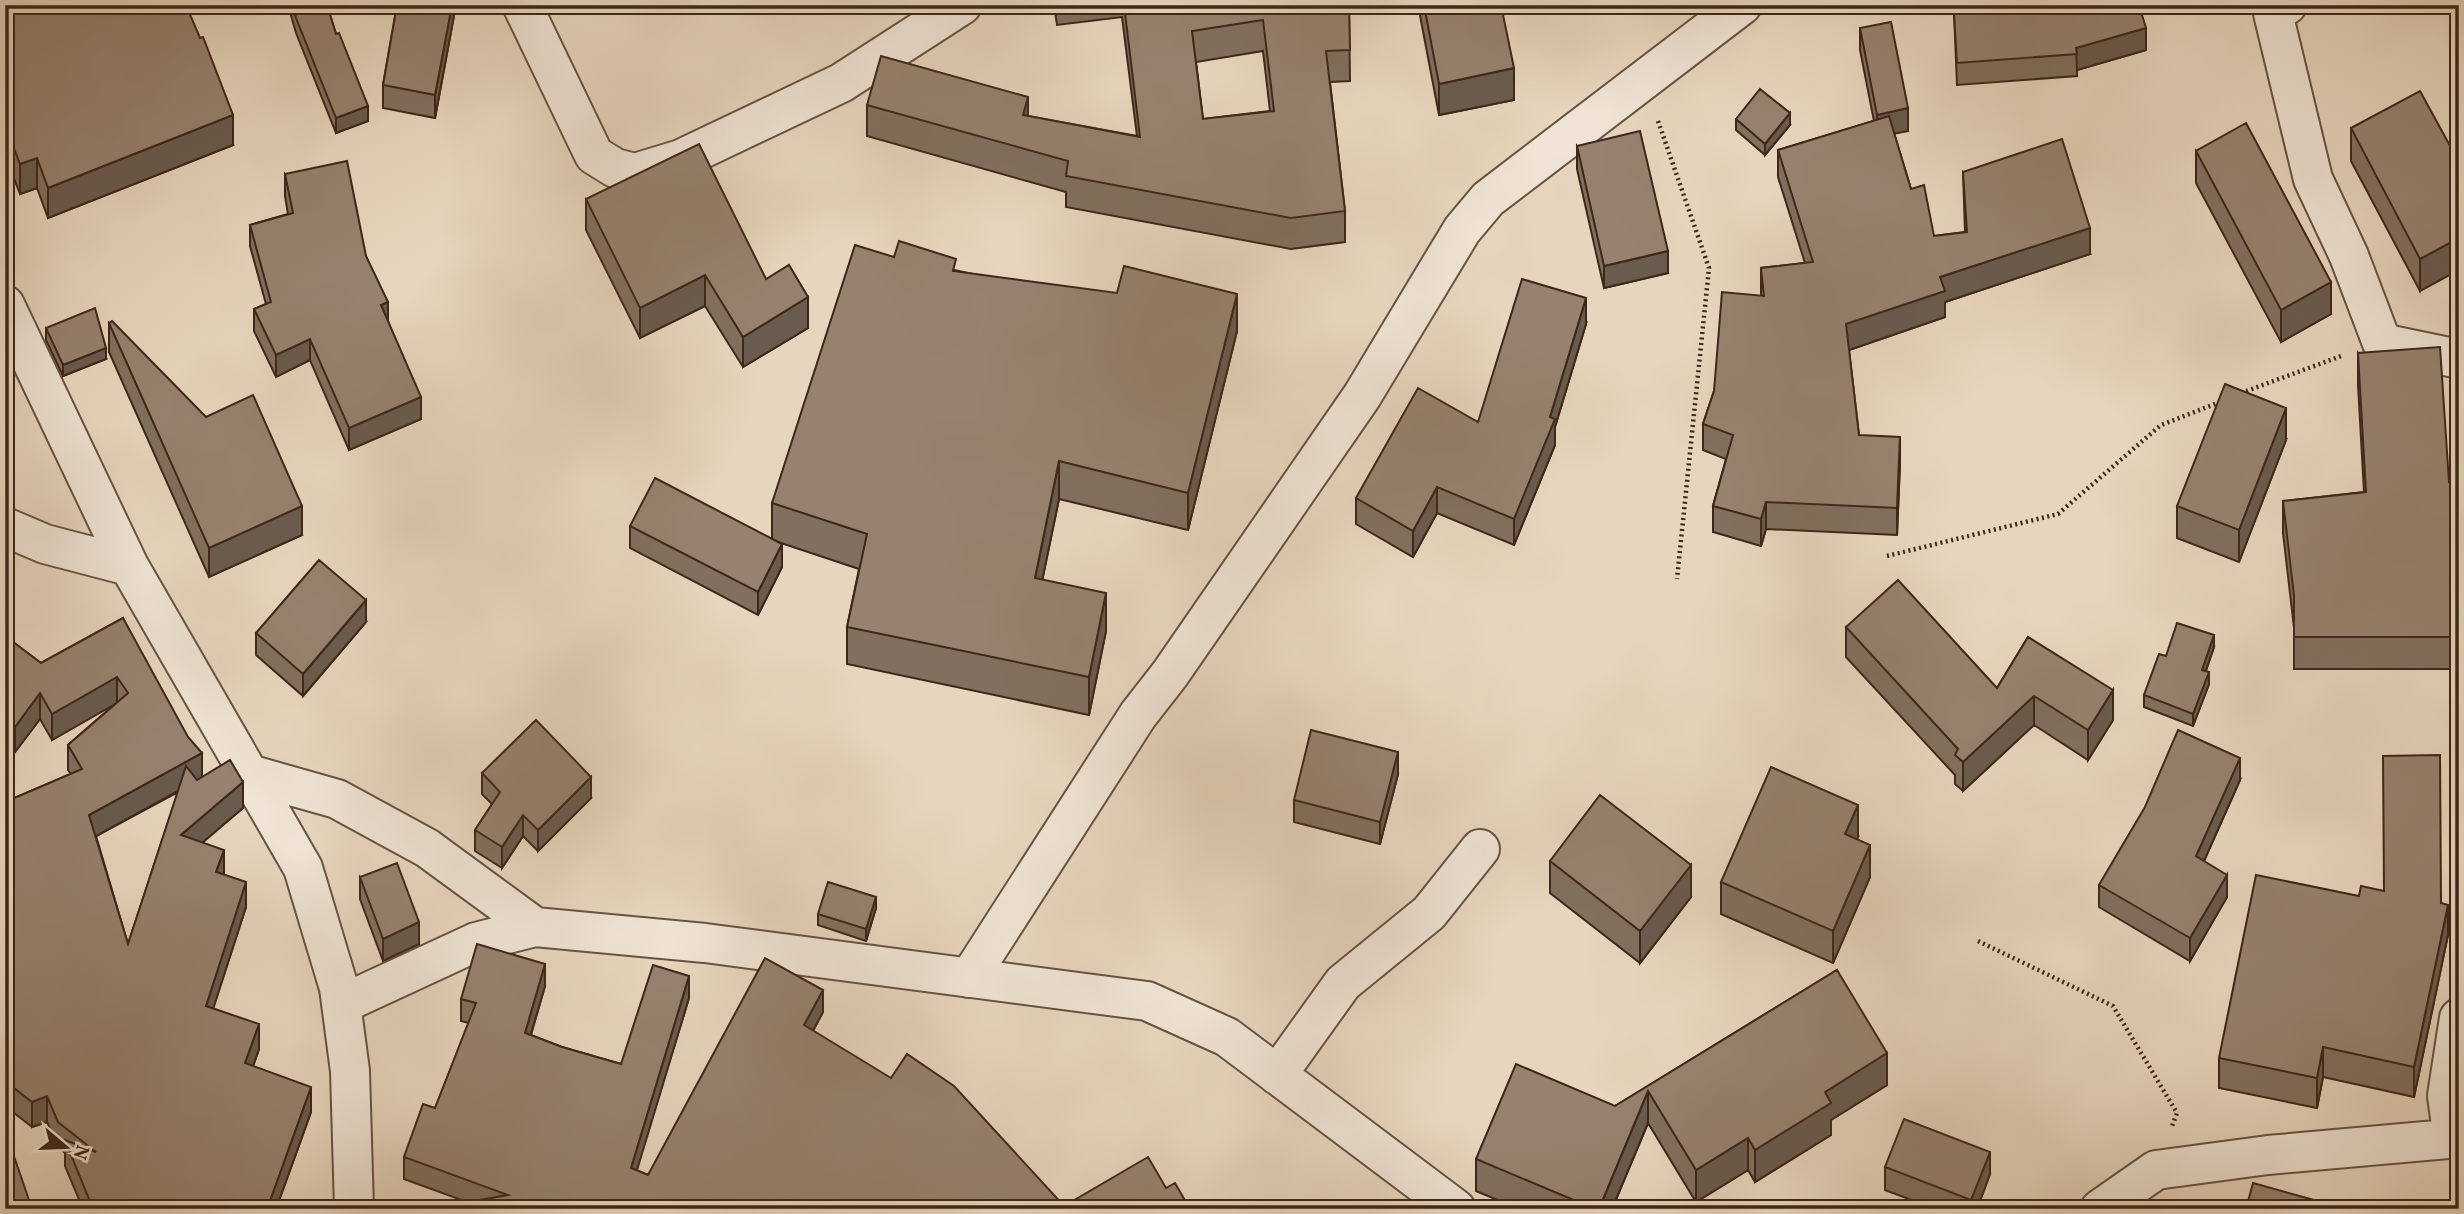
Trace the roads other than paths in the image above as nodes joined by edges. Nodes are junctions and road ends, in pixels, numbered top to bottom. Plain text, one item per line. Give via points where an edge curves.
1 (522, 5) edge
2 (962, 5) edge
3 (1742, 5) edge
4 (2287, 5) edge
5 (5, 306) edge
6 (2459, 359) edge
7 (5, 527) edge
8 (129, 566) junction
9 (250, 774) junction
10 (1480, 849) dead end
11 (535, 927) junction
12 (969, 978) junction
13 (342, 1004) junction
14 (2459, 1018) edge
15 (1277, 1074) junction
16 (2456, 1139) edge
17 (354, 1209) edge
18 (1456, 1209) edge
19 (2100, 1209) edge

1 - 2 street via 594,155 635,173 681,159 841,83
3 - 12 street via 1488,199 1462,230 1362,396 1138,715
4 - 6 street via 2273,13 2313,179 2382,343
5 - 8 street
7 - 8 street via 45,544
8 - 9 street
9 - 11 street via 337,799 427,848
9 - 13 street via 303,868
10 - 15 street via 1429,913 1343,984
11 - 12 street via 705,943
11 - 13 street via 477,942
12 - 15 street via 1147,1001 1227,1037
13 - 17 street via 351,1071
14 - 16 street via 2447,1096
15 - 18 street
16 - 19 street via 2267,1155 2156,1170

